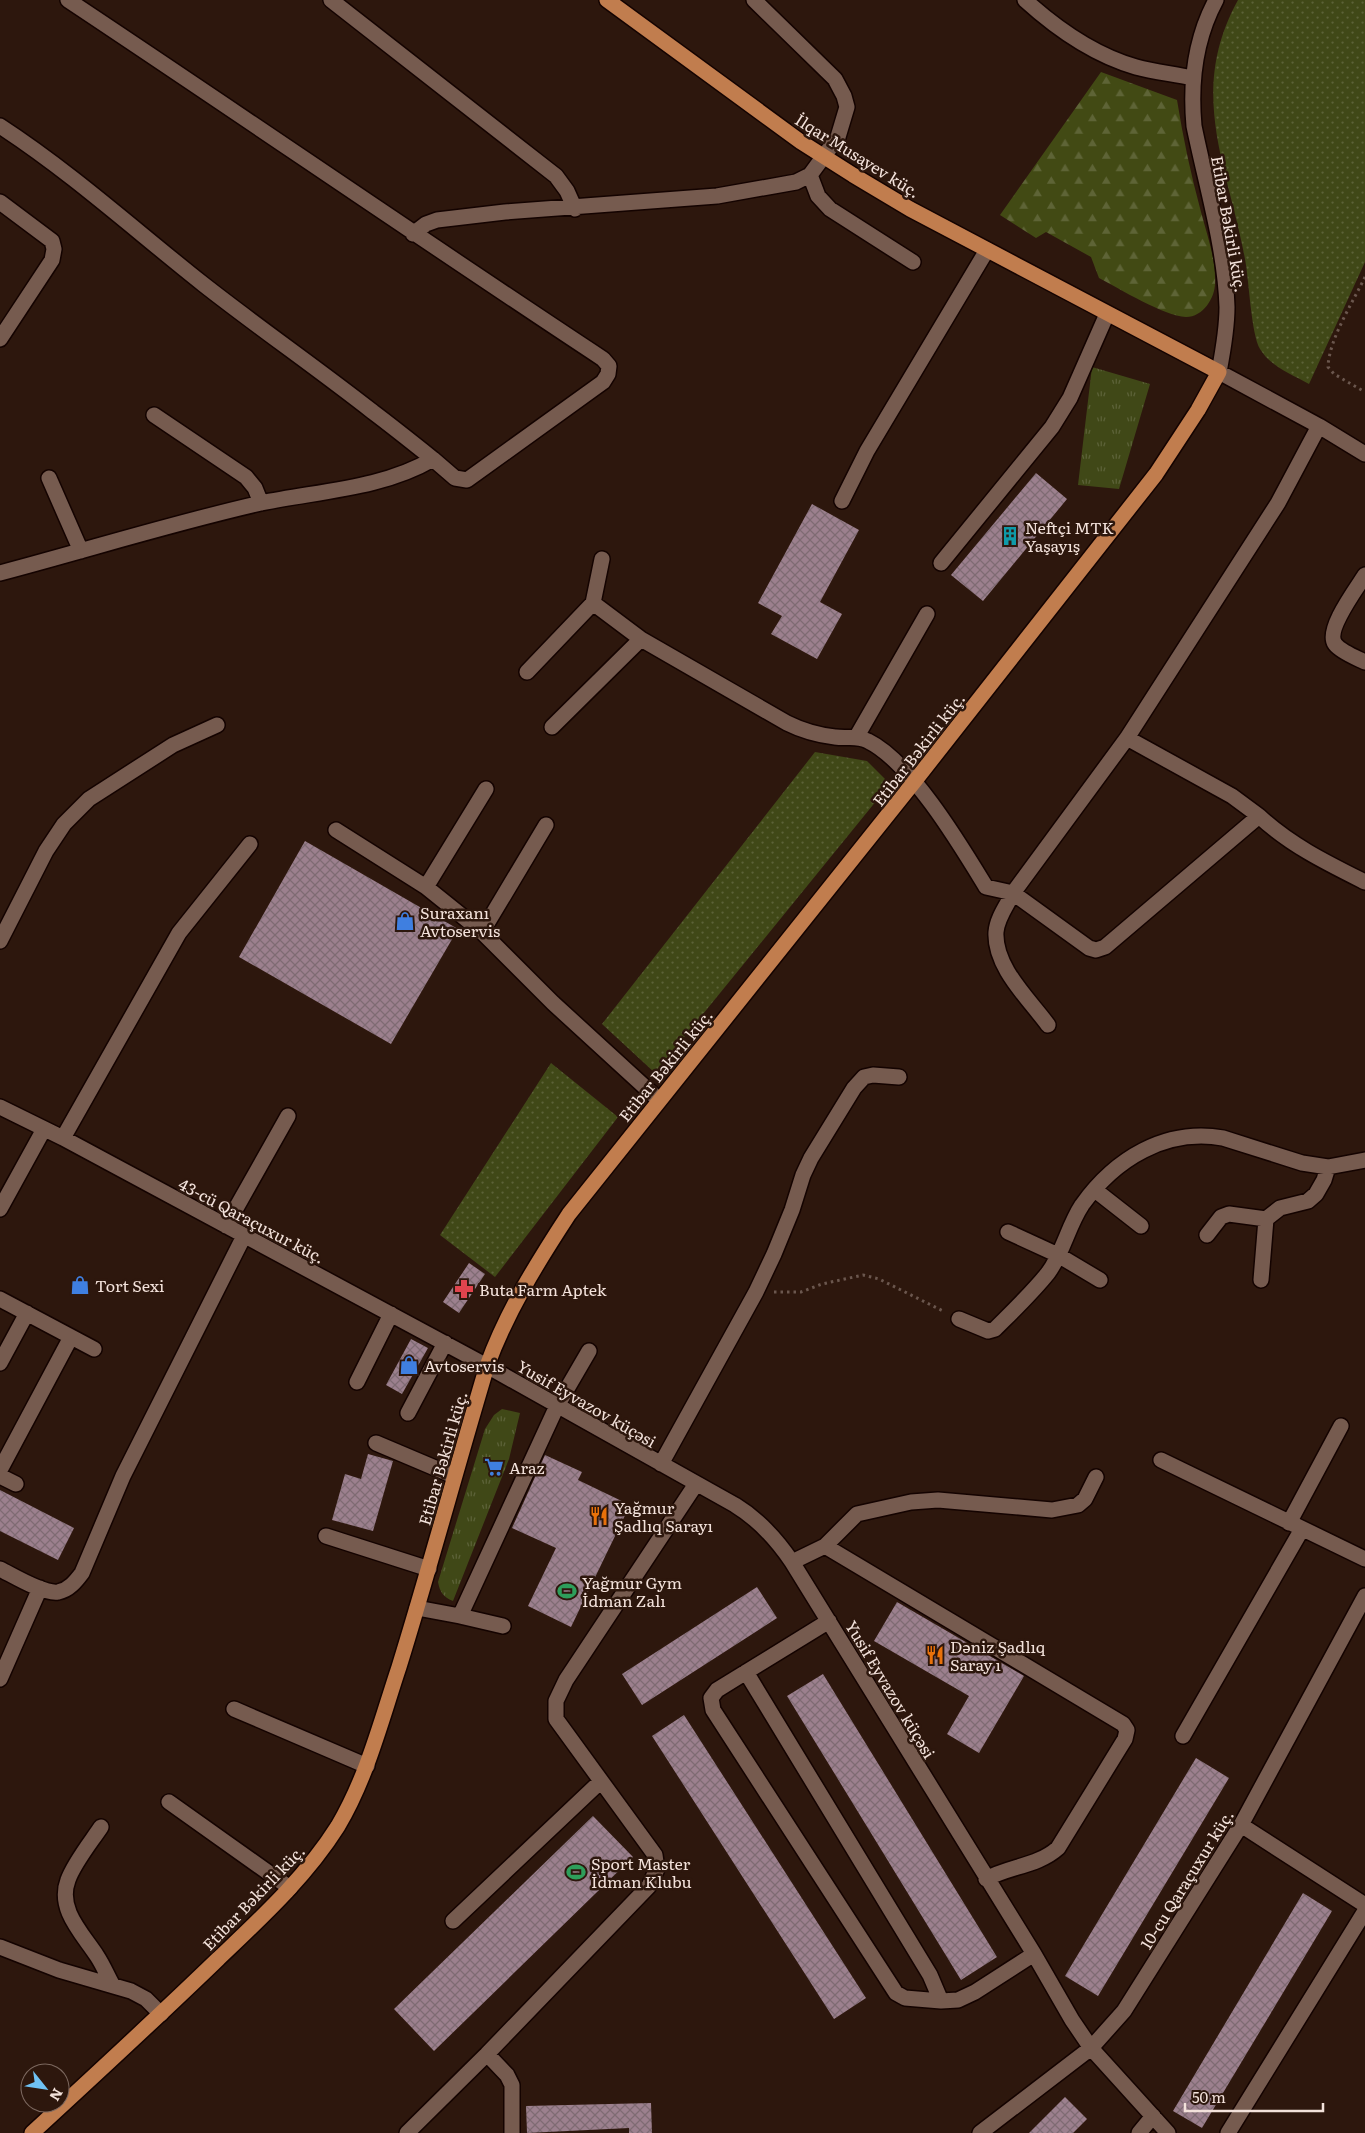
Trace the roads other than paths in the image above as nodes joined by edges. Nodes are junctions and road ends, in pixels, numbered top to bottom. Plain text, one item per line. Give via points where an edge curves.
1 (68, 0) edge
2 (331, 0) edge
3 (607, 0) edge
4 (754, 0) edge
5 (1025, 0) edge
6 (1216, 0) edge
7 (1192, 78) junction
8 (0, 126) edge
9 (825, 156) junction
10 (810, 175) junction
11 (0, 202) edge
12 (575, 208) junction
13 (413, 234) junction
14 (987, 250) junction
15 (914, 262) dead end
16 (1108, 314) junction
17 (0, 339) edge
18 (1219, 372) junction
19 (154, 415) dead end
20 (1319, 426) junction
21 (1365, 454) edge
22 (433, 459) junction
23 (49, 478) dead end
24 (842, 500) dead end
25 (261, 503) junction
26 (81, 551) junction
27 (602, 558) dead end
28 (941, 563) dead end
29 (0, 573) edge
30 (1365, 575) edge
31 (593, 604) junction
32 (927, 614) dead end
33 (641, 639) junction
34 (1365, 662) edge
35 (527, 672) dead end
36 (217, 725) dead end
37 (552, 727) dead end
38 (857, 736) junction
39 (1127, 738) junction
40 (914, 782) junction
41 (486, 789) dead end
42 (1259, 816) junction
43 (546, 825) dead end
44 (336, 830) dead end
45 (250, 844) dead end
46 (1365, 882) edge
47 (426, 887) junction
48 (1014, 893) junction
49 (482, 932) junction
50 (0, 941) edge
51 (1048, 1025) dead end
52 (899, 1077) dead end
53 (659, 1100) junction
54 (0, 1107) edge
55 (288, 1116) dead end
56 (44, 1129) junction
57 (63, 1138) junction
58 (1365, 1160) edge
59 (1328, 1167) junction
60 (1096, 1190) junction
61 (0, 1209) edge
62 (1266, 1219) junction
63 (226, 1226) junction
64 (1141, 1226) dead end
65 (1008, 1232) dead end
66 (244, 1236) junction
67 (1207, 1236) dead end
68 (1058, 1255) junction
69 (1100, 1280) dead end
70 (1261, 1280) dead end
71 (0, 1299) edge
72 (27, 1314) junction
73 (391, 1314) junction
74 (959, 1319) road end
75 (71, 1337) junction
76 (445, 1343) junction
77 (94, 1349) dead end
78 (589, 1351) dead end
79 (0, 1363) edge
80 (487, 1366) junction
81 (357, 1382) dead end
82 (557, 1406) junction
83 (408, 1413) dead end
84 (1341, 1426) dead end
85 (376, 1443) dead end
86 (1161, 1460) dead end
87 (661, 1464) junction
88 (0, 1470) edge
89 (0, 1476) edge
90 (454, 1476) junction
91 (1096, 1476) dead end
92 (16, 1484) dead end
93 (696, 1484) junction
94 (1295, 1526) junction
95 (326, 1536) dead end
96 (825, 1546) junction
97 (1365, 1559) edge
98 (792, 1562) junction
99 (0, 1569) edge
100 (429, 1569) junction
101 (40, 1588) junction
102 (1365, 1596) edge
103 (417, 1608) junction
104 (460, 1616) junction
105 (829, 1621) junction
106 (503, 1626) dead end
107 (746, 1672) junction
108 (0, 1679) edge
109 (234, 1709) dead end
110 (1183, 1736) dead end
111 (367, 1766) junction
112 (602, 1781) junction
113 (169, 1802) dead end
114 (1241, 1825) junction
115 (101, 1826) dead end
116 (986, 1879) junction
117 (290, 1888) junction
118 (1365, 1905) edge
119 (1365, 1911) edge
120 (453, 1921) dead end
121 (0, 1947) edge
122 (1034, 1954) junction
123 (112, 1984) junction
124 (941, 2001) junction
125 (161, 2014) junction
126 (1092, 2048) junction
127 (487, 2054) junction
128 (1153, 2116) junction
129 (32, 2133) edge
130 (407, 2133) edge
131 (512, 2133) edge
132 (980, 2133) edge
133 (1139, 2133) edge
134 (1168, 2133) edge
135 (1228, 2133) edge

1 - 13 street via 232,108
2 - 12 street via 556,176
3 - 9 main road, İlqar Musayev küç. via 793,137
4 - 9 street via 835,79 844,96 847,107 838,137
5 - 7 street via 1074,38 1104,54 1136,67
6 - 7 street, Etibar Bəkirli küç. via 1202,32
7 - 18 street, Etibar Bəkirli küç. via 1194,126 1225,275 1227,309
8 - 22 street via 64,171 211,290
9 - 10 street
9 - 14 main road, İlqar Musayev küç. via 910,209
10 - 12 street via 796,182 717,196
10 - 15 street via 818,196 830,208
11 - 17 street via 52,241 54,249 52,260
12 - 13 street via 437,220
13 - 22 street via 609,366 603,382 467,480 455,478
14 - 16 main road, İlqar Musayev küç.
14 - 24 street via 867,451
16 - 18 main road, İlqar Musayev küç.
16 - 28 street via 1070,398 1052,428
18 - 20 street
18 - 40 main road, Etibar Bəkirli küç. via 1156,474
19 - 25 street via 246,477
20 - 21 street
20 - 39 street via 1278,503
22 - 25 street via 416,469 376,481
23 - 26 street
25 - 26 street
26 - 29 street
27 - 31 street
30 - 34 street via 1334,626 1333,639 1336,645
31 - 33 street
31 - 35 street
32 - 38 street
33 - 37 street
33 - 38 street via 810,734 837,738
36 - 50 street via 173,745 89,799 64,824 46,851
38 - 40 street via 878,747
39 - 42 street via 1232,796
39 - 48 street
40 - 48 street via 960,844 986,887
40 - 53 main road, Etibar Bəkirli küç.
41 - 47 street
42 - 46 street via 1277,833 1315,857
42 - 48 street via 1105,947 1096,950 1070,935
43 - 49 street
44 - 47 street
45 - 57 street via 179,933
47 - 49 street
48 - 51 street via 996,931 1000,956 1009,974
49 - 53 street via 553,1003
52 - 87 street via 873,1075 864,1078 854,1088 811,1158 756,1292
53 - 80 main road, Etibar Bəkirli küç. via 569,1214 538,1261 497,1337
54 - 56 street, 43-cü Qaraçuxur küç.
55 - 63 street
56 - 57 street, 43-cü Qaraçuxur küç.
56 - 61 street
57 - 63 street, 43-cü Qaraçuxur küç.
58 - 59 street
59 - 60 street via 1302,1163 1209,1135 1178,1137 1134,1156
59 - 62 street via 1316,1194 1308,1201 1280,1208
60 - 64 street
60 - 68 street via 1082,1206
62 - 67 street via 1229,1214 1221,1217
62 - 70 street
63 - 66 street, 43-cü Qaraçuxur küç.
65 - 68 street
66 - 73 street, 43-cü Qaraçuxur küç.
66 - 101 street via 123,1476 82,1573 72,1586 58,1592
68 - 69 street
68 - 74 street via 1048,1273 995,1329 988,1331
71 - 72 street
72 - 75 street
72 - 79 street
73 - 76 street, 43-cü Qaraçuxur küç.
73 - 81 street
75 - 77 street
75 - 88 street
76 - 80 street, 43-cü Qaraçuxur küç.
76 - 83 street
78 - 82 street
80 - 82 street, Yusif Eyvazov küçəsi
80 - 90 main road, Etibar Bəkirli küç.
82 - 87 street, Yusif Eyvazov küçəsi
82 - 104 street
84 - 94 street
85 - 90 street
86 - 94 street
87 - 93 street, Yusif Eyvazov küçəsi
89 - 92 street
90 - 100 main road, Etibar Bəkirli küç.
91 - 96 street via 1078,1506 1052,1510 938,1500 911,1502 857,1514
93 - 98 street, Yusif Eyvazov küçəsi via 741,1508
93 - 112 street via 566,1680 556,1702 556,1719
94 - 97 street
94 - 110 street
95 - 100 street
96 - 98 street
96 - 116 street via 1123,1724 1127,1730 1125,1739 1058,1848 1043,1859 1004,1870
98 - 105 street, Yusif Eyvazov küçəsi
99 - 101 street
100 - 103 main road, Etibar Bəkirli küç.
101 - 108 street
102 - 114 street, 10-cu Qaraçuxur küç.
103 - 104 street
103 - 111 main road, Etibar Bəkirli küç.
104 - 106 street
105 - 107 street
105 - 116 street, Yusif Eyvazov küçəsi
107 - 124 street via 930,1975
107 - 124 street via 717,1690 711,1698 713,1710 896,1993 905,1998
109 - 111 street
111 - 117 main road, Etibar Bəkirli küç. via 338,1826
112 - 120 street
112 - 127 street via 655,1855 657,1869 649,1886
113 - 117 street
114 - 118 street
114 - 126 street, 10-cu Qaraçuxur küç. via 1124,2011
115 - 123 street via 68,1878 65,1890 66,1903 76,1926
116 - 122 street, Yusif Eyvazov küçəsi
117 - 125 main road, Etibar Bəkirli küç.
119 - 135 street
121 - 123 street via 59,1970
122 - 124 street via 975,1992 958,2000
122 - 126 street, Yusif Eyvazov küçəsi
123 - 125 street via 146,1999
125 - 129 main road, Etibar Bəkirli küç.
126 - 128 street, Yusif Eyvazov küçəsi
126 - 132 street, 10-cu Qaraçuxur küç.
127 - 130 street
127 - 131 street via 507,2075 512,2086
128 - 133 street
128 - 134 street, Yusif Eyvazov küçəsi

